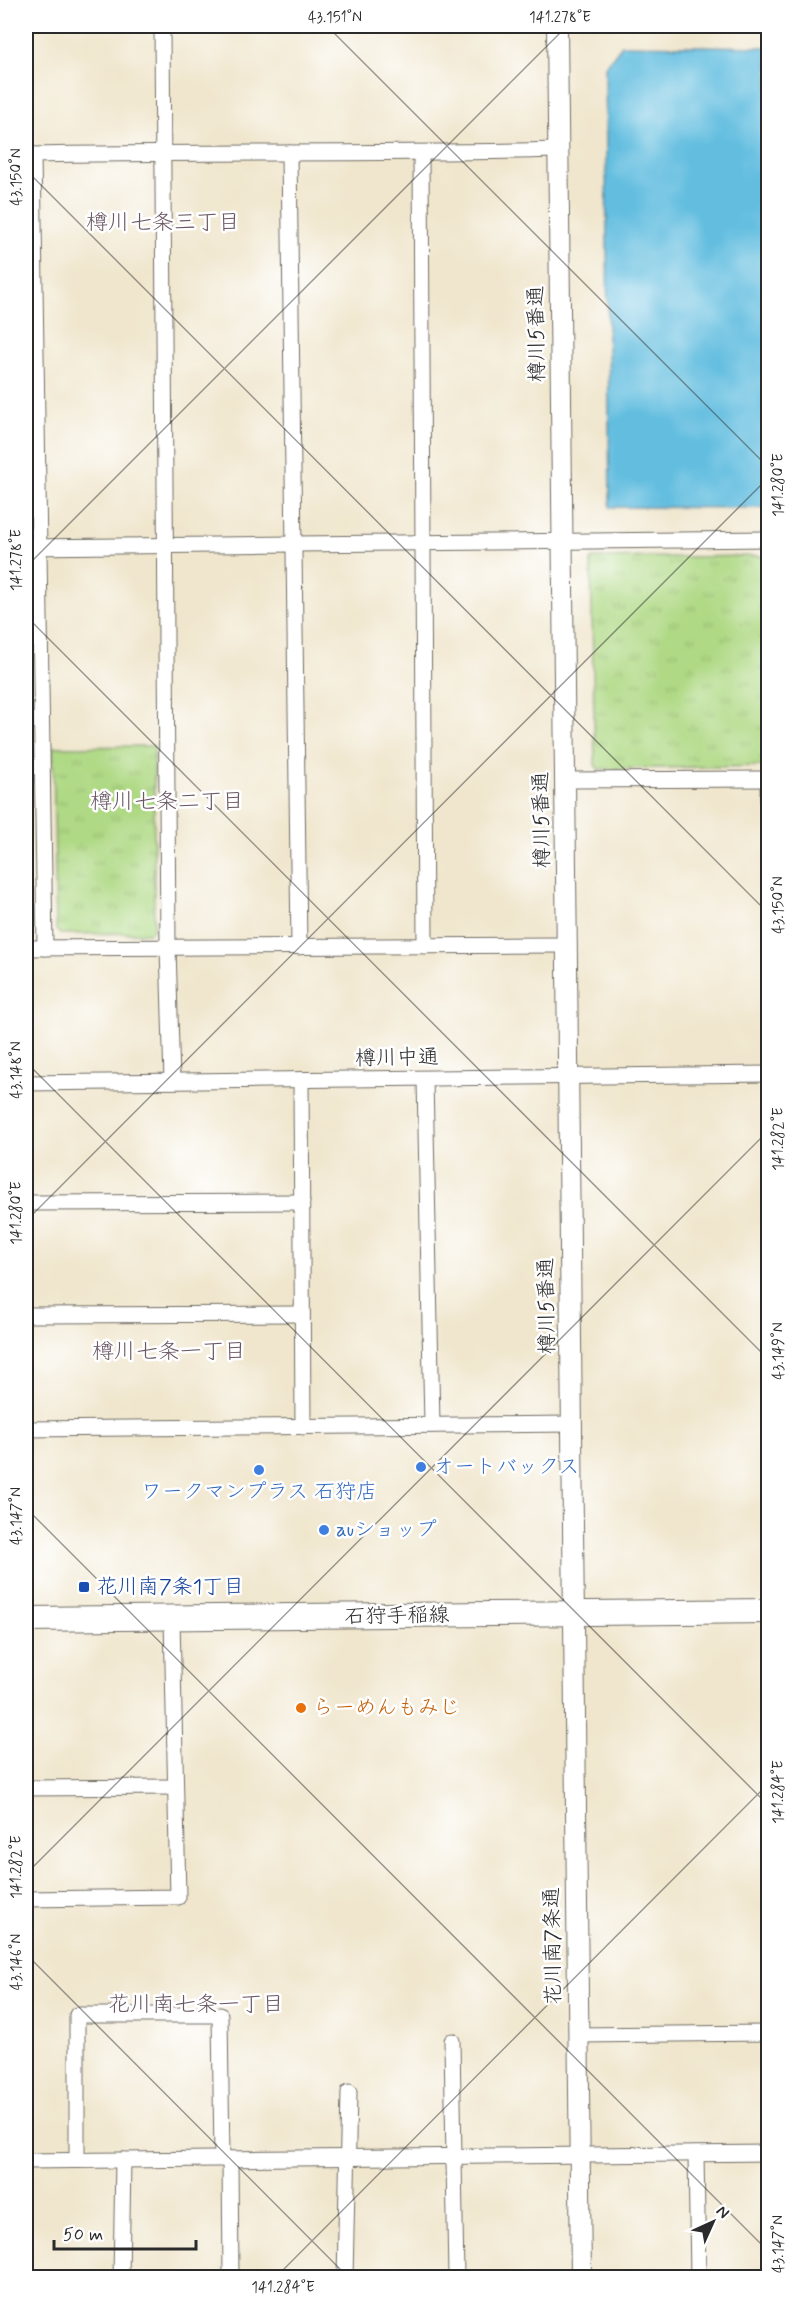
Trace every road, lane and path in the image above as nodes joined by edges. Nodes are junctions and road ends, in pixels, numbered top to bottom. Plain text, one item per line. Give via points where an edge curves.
1 (162, 26) edge
2 (557, 26) edge
3 (559, 150) junction
4 (162, 152) junction
5 (289, 153) junction
6 (421, 154) junction
7 (29, 155) edge
8 (768, 539) edge
9 (563, 541) junction
10 (165, 544) junction
11 (424, 544) junction
12 (294, 545) junction
13 (32, 547) edge
14 (768, 779) edge
15 (566, 780) junction
16 (768, 800) edge
17 (567, 945) junction
18 (425, 946) junction
19 (299, 947) junction
20 (26, 948) edge
21 (45, 948) junction
22 (168, 948) junction
23 (768, 1074) edge
24 (569, 1077) junction
25 (425, 1079) junction
26 (301, 1080) junction
27 (172, 1081) junction
28 (26, 1083) edge
29 (302, 1202) junction
30 (26, 1203) edge
31 (302, 1314) junction
32 (26, 1315) edge
33 (572, 1424) junction
34 (432, 1425) junction
35 (303, 1427) junction
36 (26, 1430) edge
37 (768, 1611) edge
38 (574, 1614) junction
39 (172, 1618) junction
40 (26, 1619) edge
41 (175, 1787) junction
42 (26, 1788) edge
43 (26, 1899) edge
44 (768, 2033) edge
45 (578, 2035) junction
46 (452, 2041) dead end
47 (349, 2092) dead end
48 (768, 2153) edge
49 (696, 2154) junction
50 (580, 2155) junction
51 (455, 2156) junction
52 (348, 2158) junction
53 (226, 2159) junction
54 (77, 2160) junction
55 (123, 2160) junction
56 (26, 2161) edge
57 (121, 2277) edge
58 (231, 2277) edge
59 (345, 2277) edge
60 (456, 2277) edge
61 (581, 2277) edge
62 (698, 2277) edge

1 - 4 street
2 - 3 street, 樽川5番通
3 - 6 street
3 - 9 street, 樽川5番通
4 - 5 street
4 - 7 street
4 - 10 street
5 - 6 street
5 - 12 street
6 - 11 street
7 - 13 street
8 - 9 street
9 - 11 street
9 - 15 street, 樽川5番通
10 - 12 street
10 - 13 street
10 - 22 street
11 - 12 street
11 - 18 street
12 - 19 street
13 - 21 street
14 - 15 street
14 - 16 street
15 - 17 street, 樽川5番通
17 - 18 street
17 - 24 street, 樽川5番通
18 - 19 street
19 - 22 street
20 - 21 street
21 - 22 street
22 - 27 street
23 - 24 street, 樽川中通
24 - 25 street, 樽川中通
24 - 33 street, 樽川5番通
25 - 26 street, 樽川中通
25 - 34 street
26 - 27 street, 樽川中通
26 - 29 street
27 - 28 street, 樽川中通
29 - 30 street
29 - 31 street
31 - 32 street
31 - 35 street
33 - 34 street
33 - 38 street, 樽川5番通
34 - 35 street
35 - 36 street
37 - 38 main road, 石狩手稲線
38 - 39 main road, 石狩手稲線
38 - 45 street, 花川南7条通
39 - 40 main road, 石狩手稲線
39 - 41 street
41 - 42 street
41 - 43 street via 178,1897
44 - 45 street
45 - 50 street, 花川南7条通
46 - 51 street
47 - 52 street
48 - 49 street
49 - 50 street
49 - 62 street
50 - 51 street
50 - 61 street, 花川南7条通
51 - 52 street
51 - 60 street
52 - 53 street
52 - 59 street
53 - 54 street via 220,2015 77,2015
53 - 55 street
53 - 58 street
54 - 55 street
54 - 56 street
55 - 57 street

